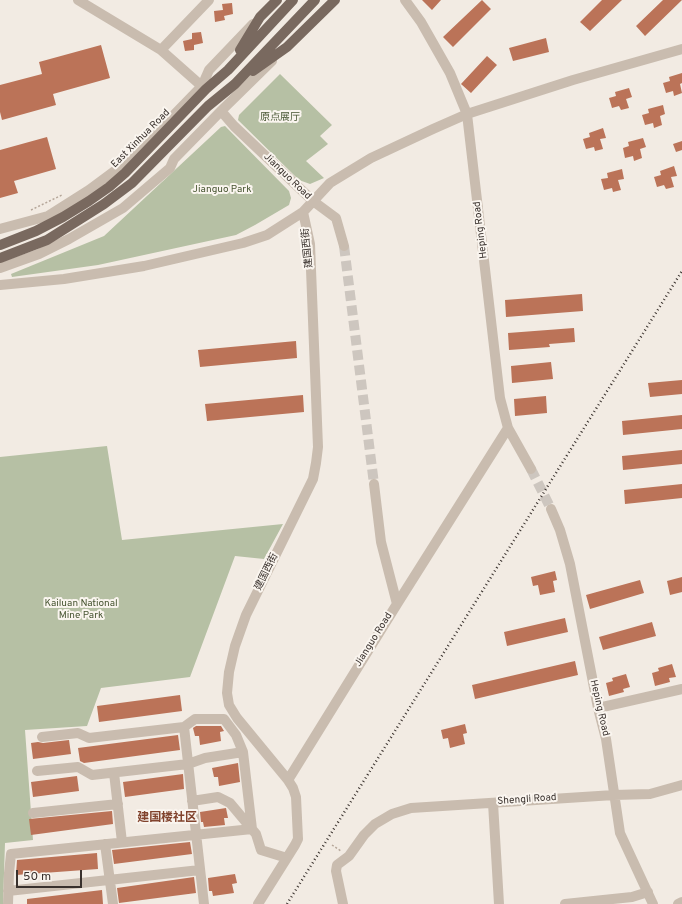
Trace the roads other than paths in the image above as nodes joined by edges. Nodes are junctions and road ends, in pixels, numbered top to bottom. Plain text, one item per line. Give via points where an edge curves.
1 (78, 0) edge
2 (209, 0) edge
3 (276, 0) edge
4 (293, 0) edge
5 (315, 0) edge
6 (335, 0) edge
7 (406, 0) edge
8 (260, 17) junction
9 (287, 47) junction
10 (682, 49) edge
11 (161, 50) junction
12 (228, 70) junction
13 (235, 84) junction
14 (204, 88) junction
15 (221, 110) junction
16 (467, 114) junction
17 (313, 201) junction
18 (303, 212) junction
19 (0, 229) edge
20 (0, 245) edge
21 (344, 246) tunnel mouth
22 (0, 258) edge
23 (0, 268) edge
24 (0, 285) edge
25 (508, 428) junction
26 (531, 469) tunnel mouth
27 (374, 484) tunnel mouth
28 (551, 509) tunnel mouth
29 (397, 604) junction
30 (682, 689) edge
31 (598, 708) junction
32 (184, 727) junction
33 (42, 737) dead end
34 (243, 752) junction
35 (188, 764) junction
36 (37, 771) dead end
37 (114, 773) junction
38 (288, 780) junction
39 (682, 785) edge
40 (614, 795) junction
41 (192, 801) junction
42 (493, 803) junction
43 (118, 804) junction
44 (33, 813) dead end
45 (252, 829) junction
46 (196, 835) junction
47 (122, 842) junction
48 (105, 844) junction
49 (287, 858) junction
50 (200, 870) junction
51 (110, 880) junction
52 (8, 891) junction
53 (648, 892) junction
54 (682, 902) edge
55 (8, 904) edge
56 (113, 904) edge
57 (204, 904) edge
58 (258, 904) edge
59 (343, 904) edge
60 (499, 904) edge
61 (565, 904) edge
62 (653, 904) edge
63 (678, 904) edge

1 - 11 street
2 - 11 street
3 - 8 main road
4 - 12 main road, East Xinhua Road
5 - 13 main road
6 - 9 main road
7 - 16 street, Heping Road via 450,73
8 - 12 main road
8 - 14 street via 209,70
9 - 13 main road
9 - 15 street
10 - 16 street
11 - 14 street
12 - 14 main road, East Xinhua Road
13 - 22 main road via 208,106 132,183 104,204 47,240
14 - 19 street via 136,154 104,180 48,216
14 - 20 main road, East Xinhua Road via 109,187 63,217
15 - 17 street, Jianguo Road via 234,126
15 - 23 street via 174,159 170,168 123,208 70,239
16 - 17 street via 371,158 330,183
16 - 25 street, Heping Road via 500,398
17 - 18 street
17 - 21 street, Jianguo Road via 336,218
18 - 24 street via 267,235 228,246 129,269
18 - 38 street, 建国西街 via 310,244 318,447 316,463 313,479 246,615 230,665 227,693 229,705 237,718
25 - 26 street, Heping Road
25 - 29 street
27 - 29 street, Jianguo Road via 381,542
28 - 31 street, Heping Road via 570,564
29 - 38 street, Jianguo Road
30 - 31 street
31 - 40 street, Heping Road via 606,739
32 - 33 street via 90,738 78,733
32 - 34 street via 195,719 224,719 236,735
32 - 35 street
34 - 35 street via 205,758
34 - 45 street
35 - 37 street
35 - 41 street
36 - 37 street via 78,768 92,775
37 - 43 street
38 - 49 street, 建国西街 via 296,797 298,839
39 - 40 street, Shengli Road via 650,794
40 - 42 street, Shengli Road
40 - 53 street, Heping Road via 620,833
41 - 45 street via 218,797 230,804
41 - 46 street
42 - 59 street, Shengli Road via 411,808 392,814 375,824 349,856 336,865
42 - 60 street
43 - 44 street
43 - 47 street
45 - 46 street
45 - 49 street via 261,850
46 - 47 street
46 - 50 street
47 - 48 street
48 - 51 street
48 - 52 street via 11,854
49 - 58 street, 建国西街
50 - 51 street
50 - 57 street
51 - 52 street
51 - 56 street
52 - 55 street
53 - 61 street via 632,897
53 - 62 street, Heping Road
54 - 63 street

